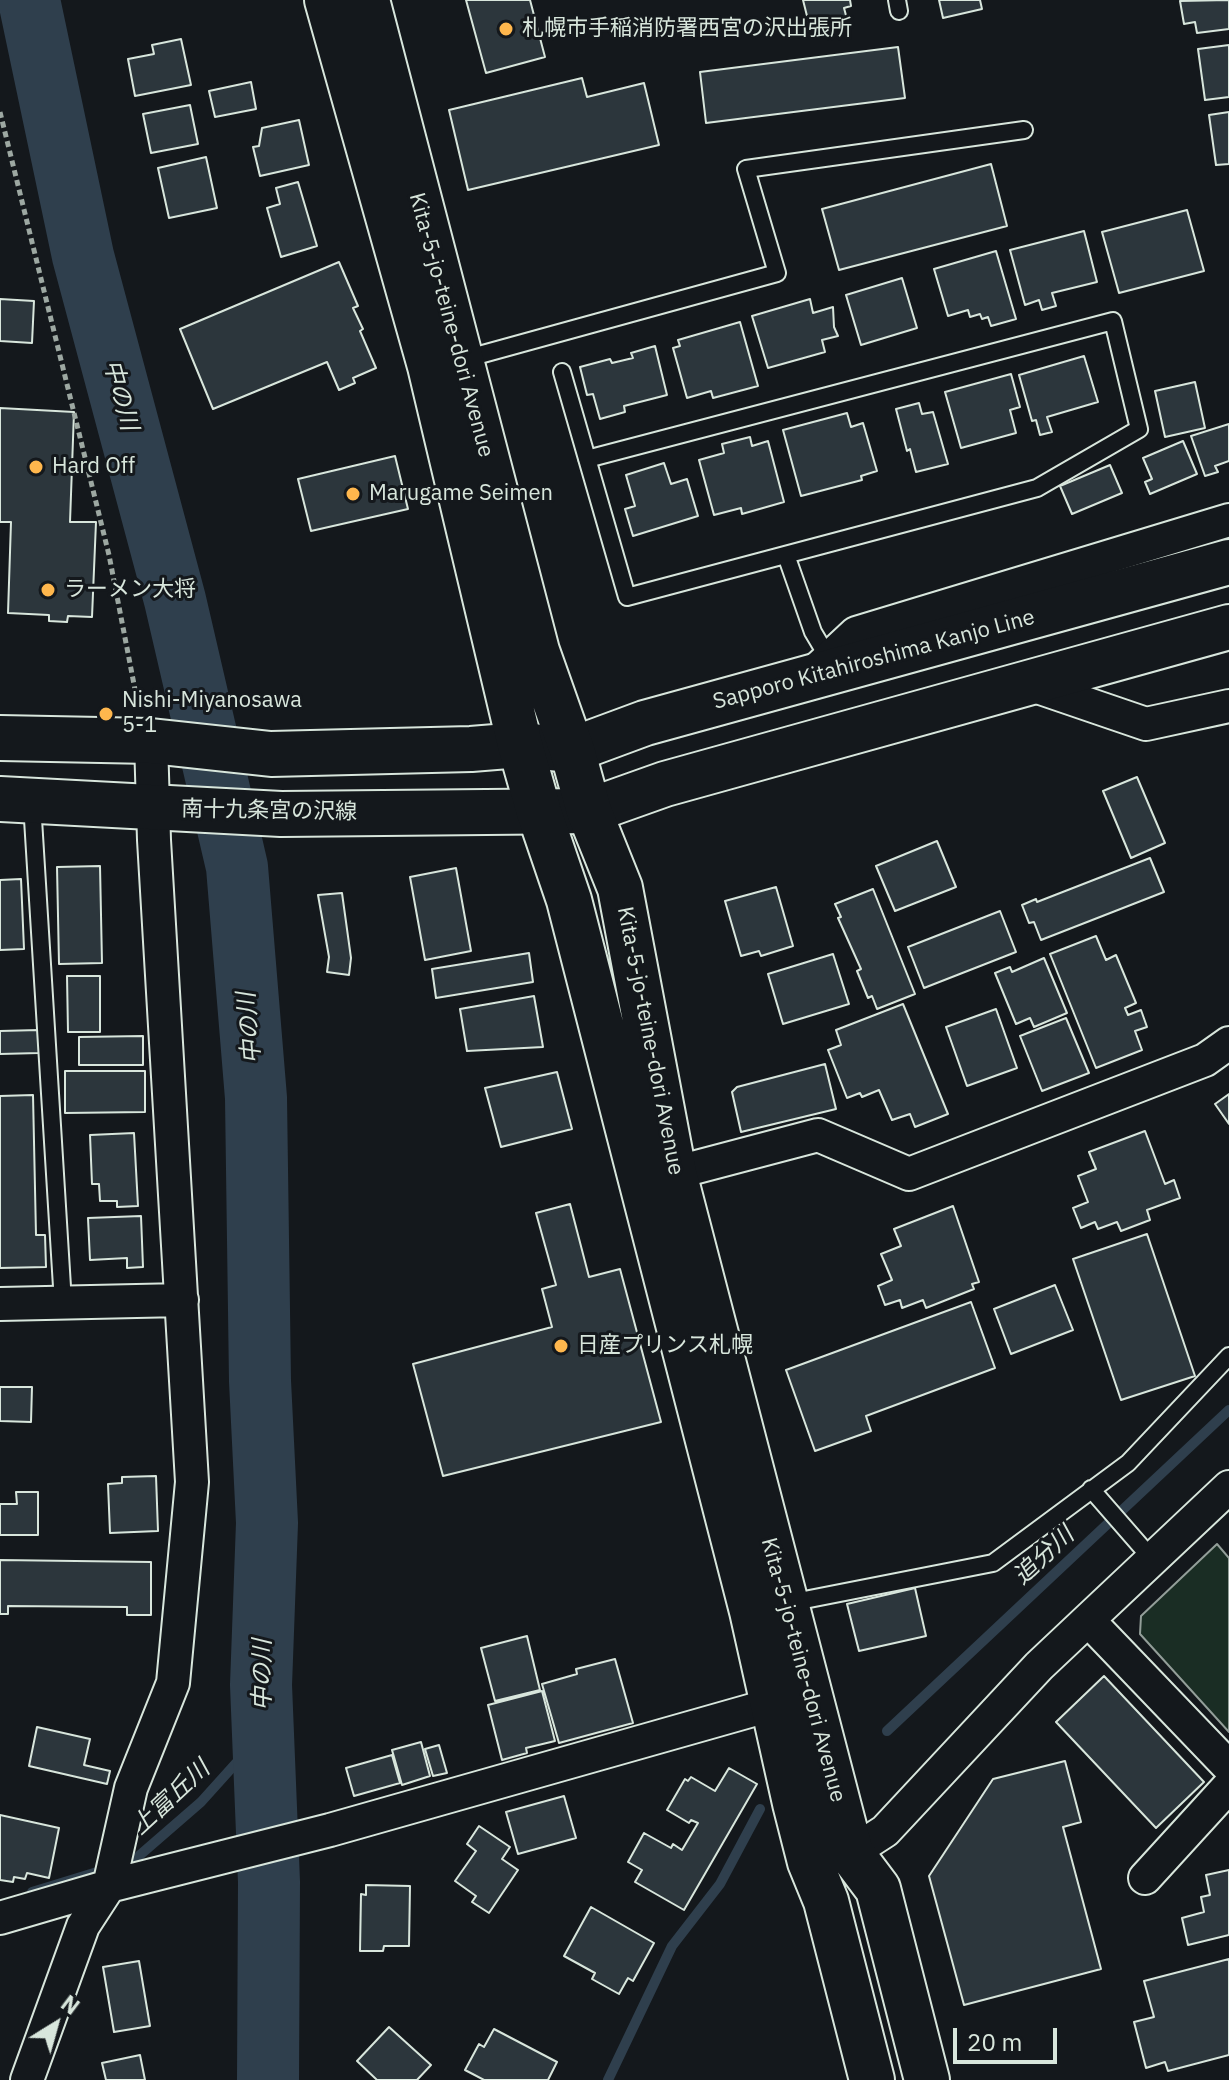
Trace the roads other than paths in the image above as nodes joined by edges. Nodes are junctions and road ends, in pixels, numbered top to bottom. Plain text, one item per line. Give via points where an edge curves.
1 (327, 0) edge
2 (367, 0) edge
3 (1024, 130) dead end
4 (460, 360) junction
5 (562, 372) dead end
6 (587, 459) junction
7 (1229, 520) edge
8 (786, 555) junction
9 (1229, 562) edge
10 (1229, 627) edge
11 (819, 668) junction
12 (1026, 683) junction
13 (1229, 706) edge
14 (148, 732) junction
15 (0, 738) edge
16 (520, 745) junction
17 (572, 750) junction
18 (16, 801) edge
19 (154, 807) junction
20 (589, 811) junction
21 (539, 812) junction
22 (1229, 1043) edge
23 (674, 1173) junction
24 (182, 1300) junction
25 (63, 1303) junction
26 (0, 1304) edge
27 (1229, 1356) edge
28 (1229, 1487) edge
29 (1096, 1495) junction
30 (1142, 1547) junction
31 (786, 1603) junction
32 (1088, 1620) junction
33 (774, 1704) junction
34 (1229, 1767) edge
35 (1229, 1786) edge
36 (830, 1857) junction
37 (1145, 1878) dead end
38 (109, 1886) junction
39 (0, 1918) edge
40 (27, 2080) edge
41 (872, 2080) edge
42 (927, 2080) edge

1 - 16 main road, Kita-5-jo-teine-dori Avenue via 430,366
2 - 4 main road, Kita-5-jo-teine-dori Avenue
3 - 4 lane via 746,169 777,273
4 - 17 main road, Kita-5-jo-teine-dori Avenue via 537,651
5 - 6 lane
6 - 8 lane via 627,597
6 - 8 lane via 1113,321 1139,429 1037,488
7 - 11 street via 856,633
8 - 11 lane via 813,632
9 - 11 main road, Sapporo Kitahiroshima Kanjo Line
10 - 12 main road
11 - 17 main road, Sapporo Kitahiroshima Kanjo Line
12 - 13 street via 1146,724
12 - 20 main road via 665,784
14 - 15 main road
14 - 16 main road via 271,754
14 - 19 street
16 - 17 main road, Sapporo Kitahiroshima Kanjo Line
16 - 21 main road, Kita-5-jo-teine-dori Avenue
17 - 20 main road, Kita-5-jo-teine-dori Avenue
18 - 19 main road, 南十九条宮の沢線
18 - 25 lane
19 - 21 main road, 南十九条宮の沢線 via 281,814
19 - 24 street
20 - 21 main road
20 - 23 main road, Kita-5-jo-teine-dori Avenue via 620,888
21 - 33 main road, Kita-5-jo-teine-dori Avenue via 569,900
22 - 23 street via 1205,1060 909,1174 818,1135
23 - 31 main road, Kita-5-jo-teine-dori Avenue
24 - 25 street
24 - 38 street via 192,1482 173,1683 131,1788
25 - 26 street
27 - 29 lane
28 - 30 street
29 - 30 lane
29 - 31 lane via 993,1563
30 - 32 street
31 - 36 main road, Kita-5-jo-teine-dori Avenue
32 - 34 street
32 - 36 street via 885,1831
33 - 36 main road, Kita-5-jo-teine-dori Avenue
33 - 38 street via 330,1830
35 - 37 street
36 - 41 main road, Kita-5-jo-teine-dori Avenue via 826,1901
36 - 42 main road, Kita-5-jo-teine-dori Avenue via 878,1889
38 - 39 street
38 - 40 street via 83,1926

